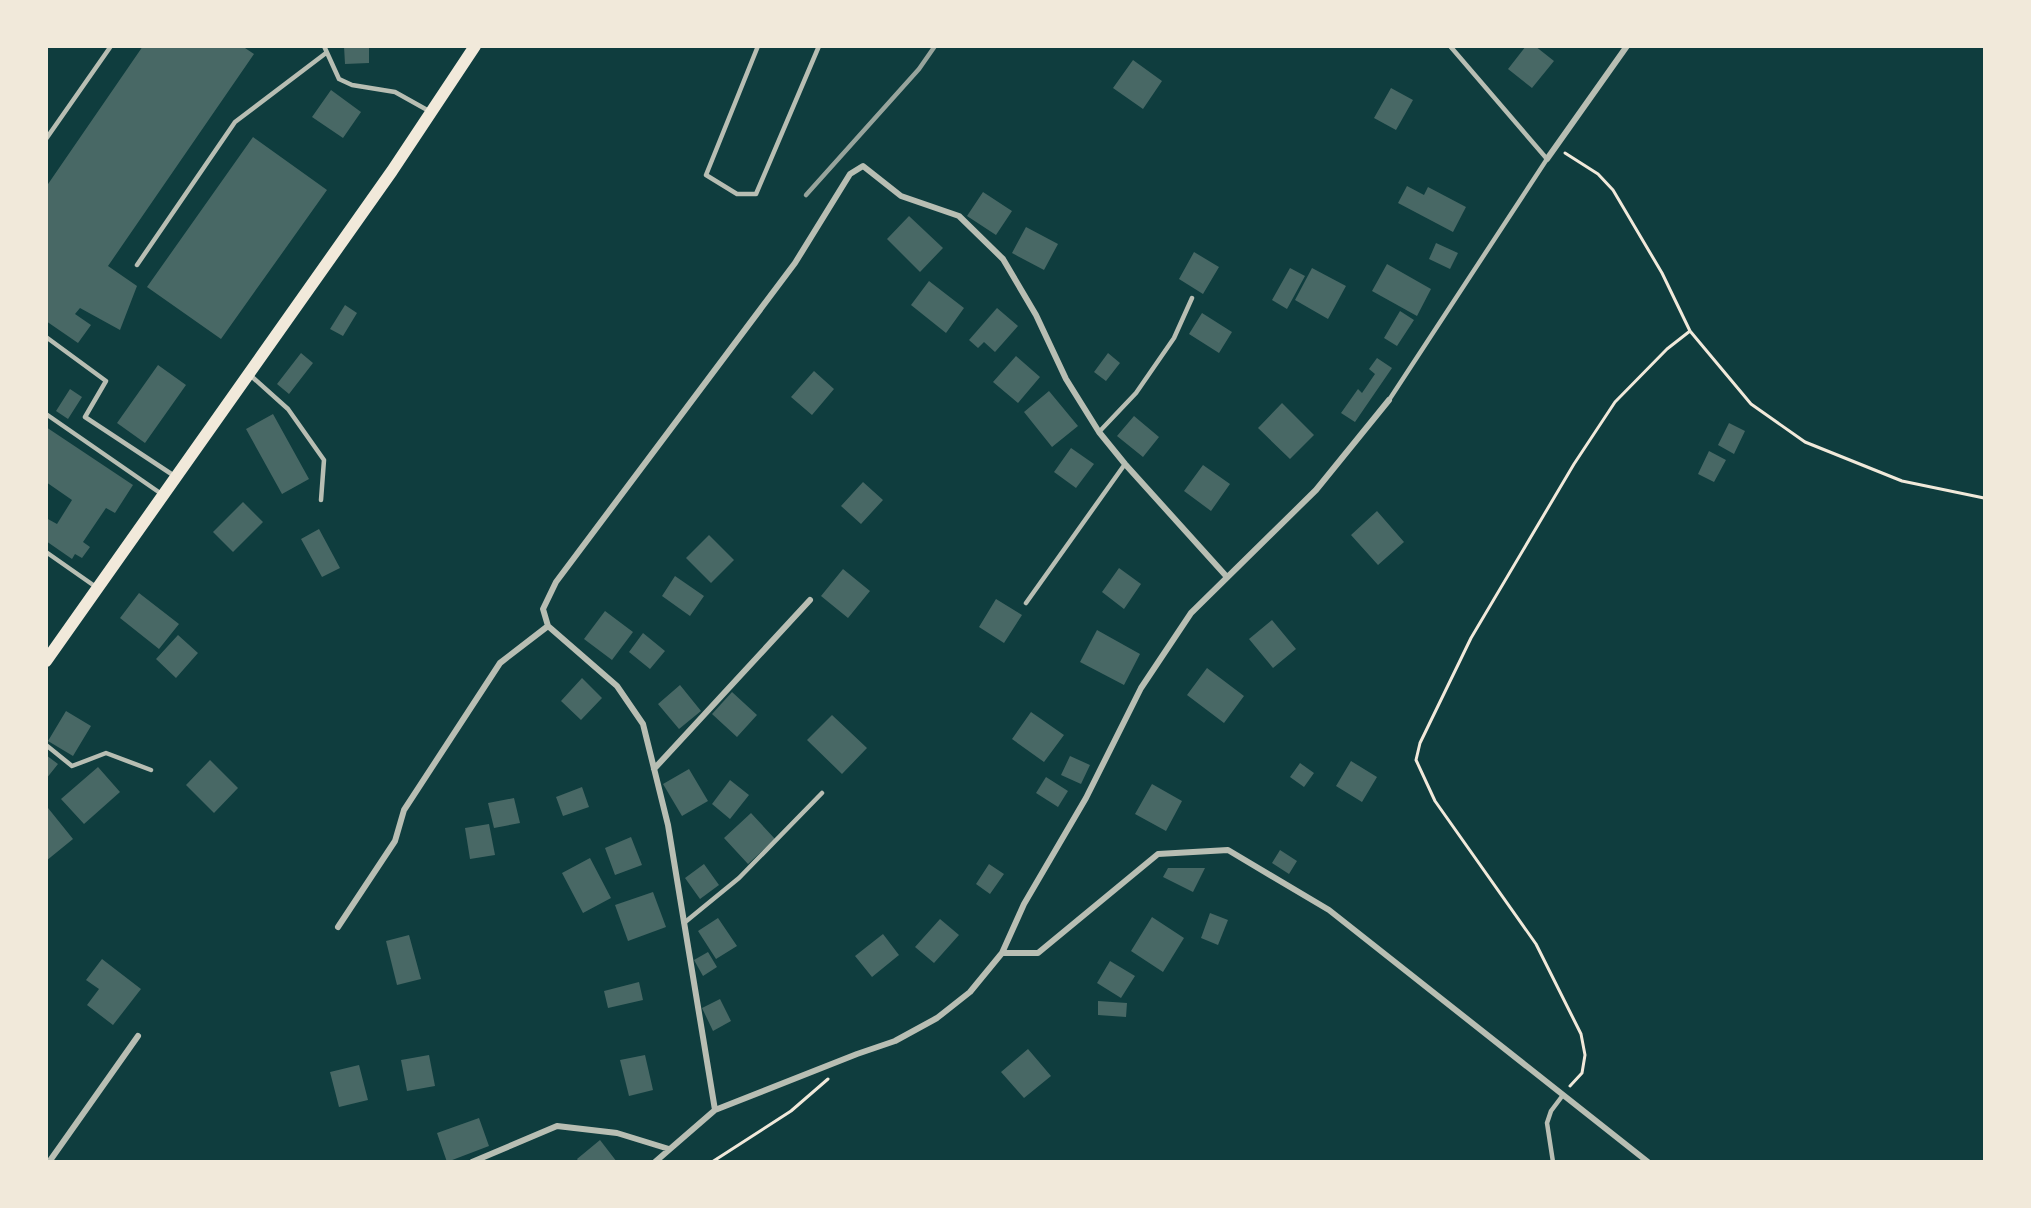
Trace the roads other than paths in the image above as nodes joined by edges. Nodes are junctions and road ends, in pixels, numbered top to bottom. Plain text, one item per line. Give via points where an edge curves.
1 (111, 46) edge
2 (324, 46) edge
3 (475, 46) edge
4 (758, 46) edge
5 (819, 46) edge
6 (1450, 46) edge
7 (1627, 46) edge
8 (326, 53) junction
9 (431, 113) junction
10 (46, 139) edge
11 (1547, 159) junction
12 (137, 265) dead end
13 (1192, 298) dead end
14 (46, 337) edge
15 (250, 375) junction
16 (1389, 400) joint
17 (46, 414) edge
18 (1099, 432) junction
19 (1125, 464) junction
20 (177, 478) junction
21 (165, 496) junction
22 (321, 500) dead end
23 (46, 552) edge
24 (1227, 577) junction
25 (98, 589) junction
26 (810, 600) dead end
27 (1026, 603) dead end
28 (548, 626) junction
29 (46, 661) edge
30 (46, 745) edge
31 (654, 769) junction
32 (150, 770) dead end
33 (822, 794) dead end
34 (684, 923) junction
35 (338, 927) dead end
36 (1002, 953) junction
37 (138, 1036) dead end
38 (1563, 1095) junction
39 (715, 1110) junction
40 (669, 1149) junction
41 (49, 1161) edge
42 (472, 1161) edge
43 (655, 1161) edge
44 (1553, 1161) edge
45 (1648, 1161) edge

1 - 10 lane
2 - 8 lane
3 - 9 main road
4 - 5 lane via 706,175 737,194 756,194
6 - 11 lane
7 - 11 street
8 - 9 lane via 339,79 394,92
8 - 12 lane via 235,122
9 - 15 main road
11 - 16 lane
13 - 18 lane via 1174,338 1136,393
14 - 20 lane via 106,381 85,417
15 - 20 main road
15 - 22 lane via 288,409 324,460
16 - 24 street via 1316,490
17 - 21 lane
18 - 19 street
18 - 28 street via 1066,379 1036,315 1003,259 959,216 902,196 863,166 850,174 795,263 556,582 543,609
19 - 24 street
19 - 27 lane
20 - 21 main road
21 - 25 main road
23 - 25 lane
24 - 36 street via 1191,613 1141,688 1086,798 1024,904
25 - 29 main road
26 - 31 street
28 - 31 street via 617,686 643,724
28 - 35 street via 500,663 404,810 395,842
30 - 32 lane via 72,766 106,753
31 - 34 street via 668,825
33 - 34 lane via 739,878
34 - 39 street
36 - 38 street via 1038,953 1158,854 1228,850 1329,910
36 - 39 street via 970,992 937,1018 895,1041
37 - 41 street
38 - 44 lane via 1547,1123
38 - 45 street
39 - 40 street
40 - 42 street via 617,1133 557,1126
40 - 43 street

